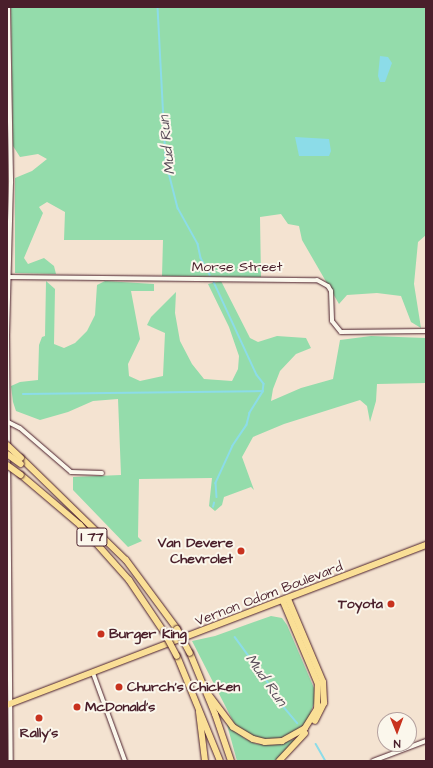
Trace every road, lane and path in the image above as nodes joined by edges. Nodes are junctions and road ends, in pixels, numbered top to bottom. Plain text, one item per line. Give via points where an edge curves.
1 (8, 7) edge
2 (7, 277) edge
3 (426, 331) edge
4 (8, 422) edge
5 (7, 445) edge
6 (7, 454) edge
7 (21, 461) junction
8 (7, 465) edge
9 (102, 473) dead end
10 (426, 545) edge
11 (286, 600) junction
12 (93, 673) junction
13 (206, 691) junction
14 (9, 704) edge
15 (198, 704) junction
16 (426, 741) edge
17 (11, 761) edge
18 (125, 761) edge
19 (205, 761) edge
20 (220, 761) edge
21 (231, 761) edge
22 (279, 761) edge
23 (373, 761) edge

1 - 2 street via 11,183
2 - 3 street, Morse Street via 317,280 328,286 331,291 332,321 342,332
2 - 4 street
4 - 9 street via 20,428 71,472
4 - 14 street
5 - 7 highway, bridge
6 - 7 highway, bridge
7 - 13 highway, I 77, bridge via 126,560 177,628
8 - 15 highway, I 77, bridge via 80,525 129,580 164,632
10 - 11 main road, Vernon Odom Boulevard
11 - 12 main road, Vernon Odom Boulevard
11 - 13 highway via 318,684 317,709 305,728 282,741 265,742 253,739 234,727
11 - 22 highway via 323,682 324,703 313,724
12 - 14 main road, Vernon Odom Boulevard
12 - 18 street
13 - 21 highway, I 77
14 - 17 street
15 - 19 highway
15 - 20 highway, I 77
16 - 23 street

